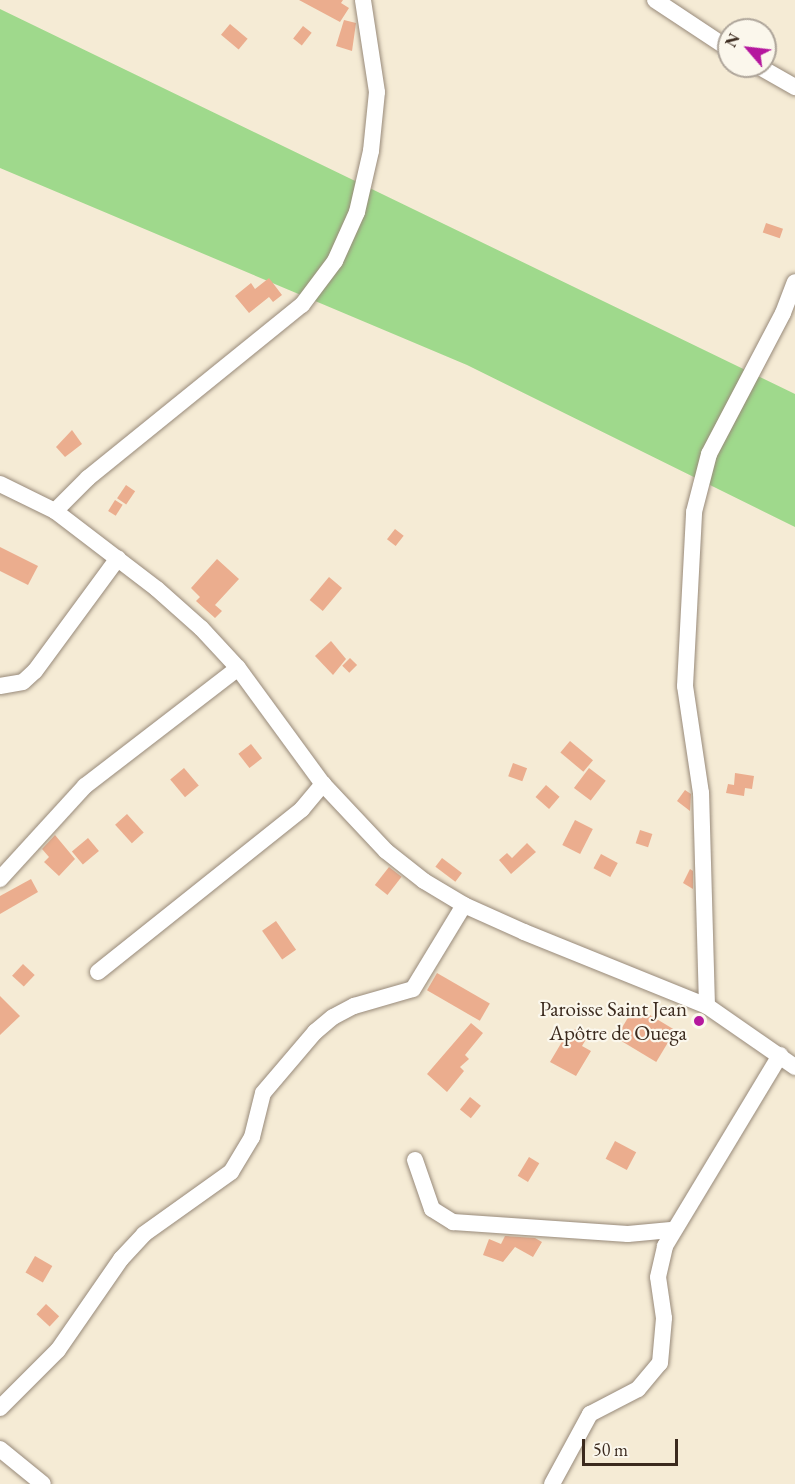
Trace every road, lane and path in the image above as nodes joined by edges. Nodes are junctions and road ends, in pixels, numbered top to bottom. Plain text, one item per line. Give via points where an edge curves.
1 (363, 0) edge
2 (655, 0) edge
3 (717, 41) edge
4 (777, 77) edge
5 (795, 87) edge
6 (795, 282) edge
7 (0, 484) edge
8 (55, 511) junction
9 (118, 558) junction
10 (238, 668) junction
11 (0, 686) edge
12 (323, 784) junction
13 (0, 879) edge
14 (464, 905) junction
15 (98, 972) dead end
16 (707, 1006) junction
17 (780, 1055) junction
18 (795, 1067) edge
19 (415, 1160) dead end
20 (672, 1230) junction
21 (0, 1408) edge
22 (0, 1449) edge
23 (43, 1484) edge
24 (552, 1484) edge

1 - 8 street via 377,92 371,151 357,212 335,261 302,305 88,478
2 - 3 street
4 - 5 street
6 - 16 street via 783,313 709,454 694,512 685,686 701,793
7 - 8 street
8 - 9 street
9 - 10 street via 201,628
9 - 11 street via 35,671 23,682
10 - 12 street
10 - 13 street via 107,767
12 - 14 street via 386,851
12 - 15 street via 302,809
14 - 16 street
14 - 21 street via 413,989 354,1006 315,1032 263,1093 252,1137 231,1172 144,1234 121,1259 58,1350
16 - 17 street
17 - 18 street
17 - 20 street
19 - 20 street via 432,1209 453,1222 628,1234
20 - 24 street via 659,1264 664,1318 660,1363 638,1389 590,1414
22 - 23 street

